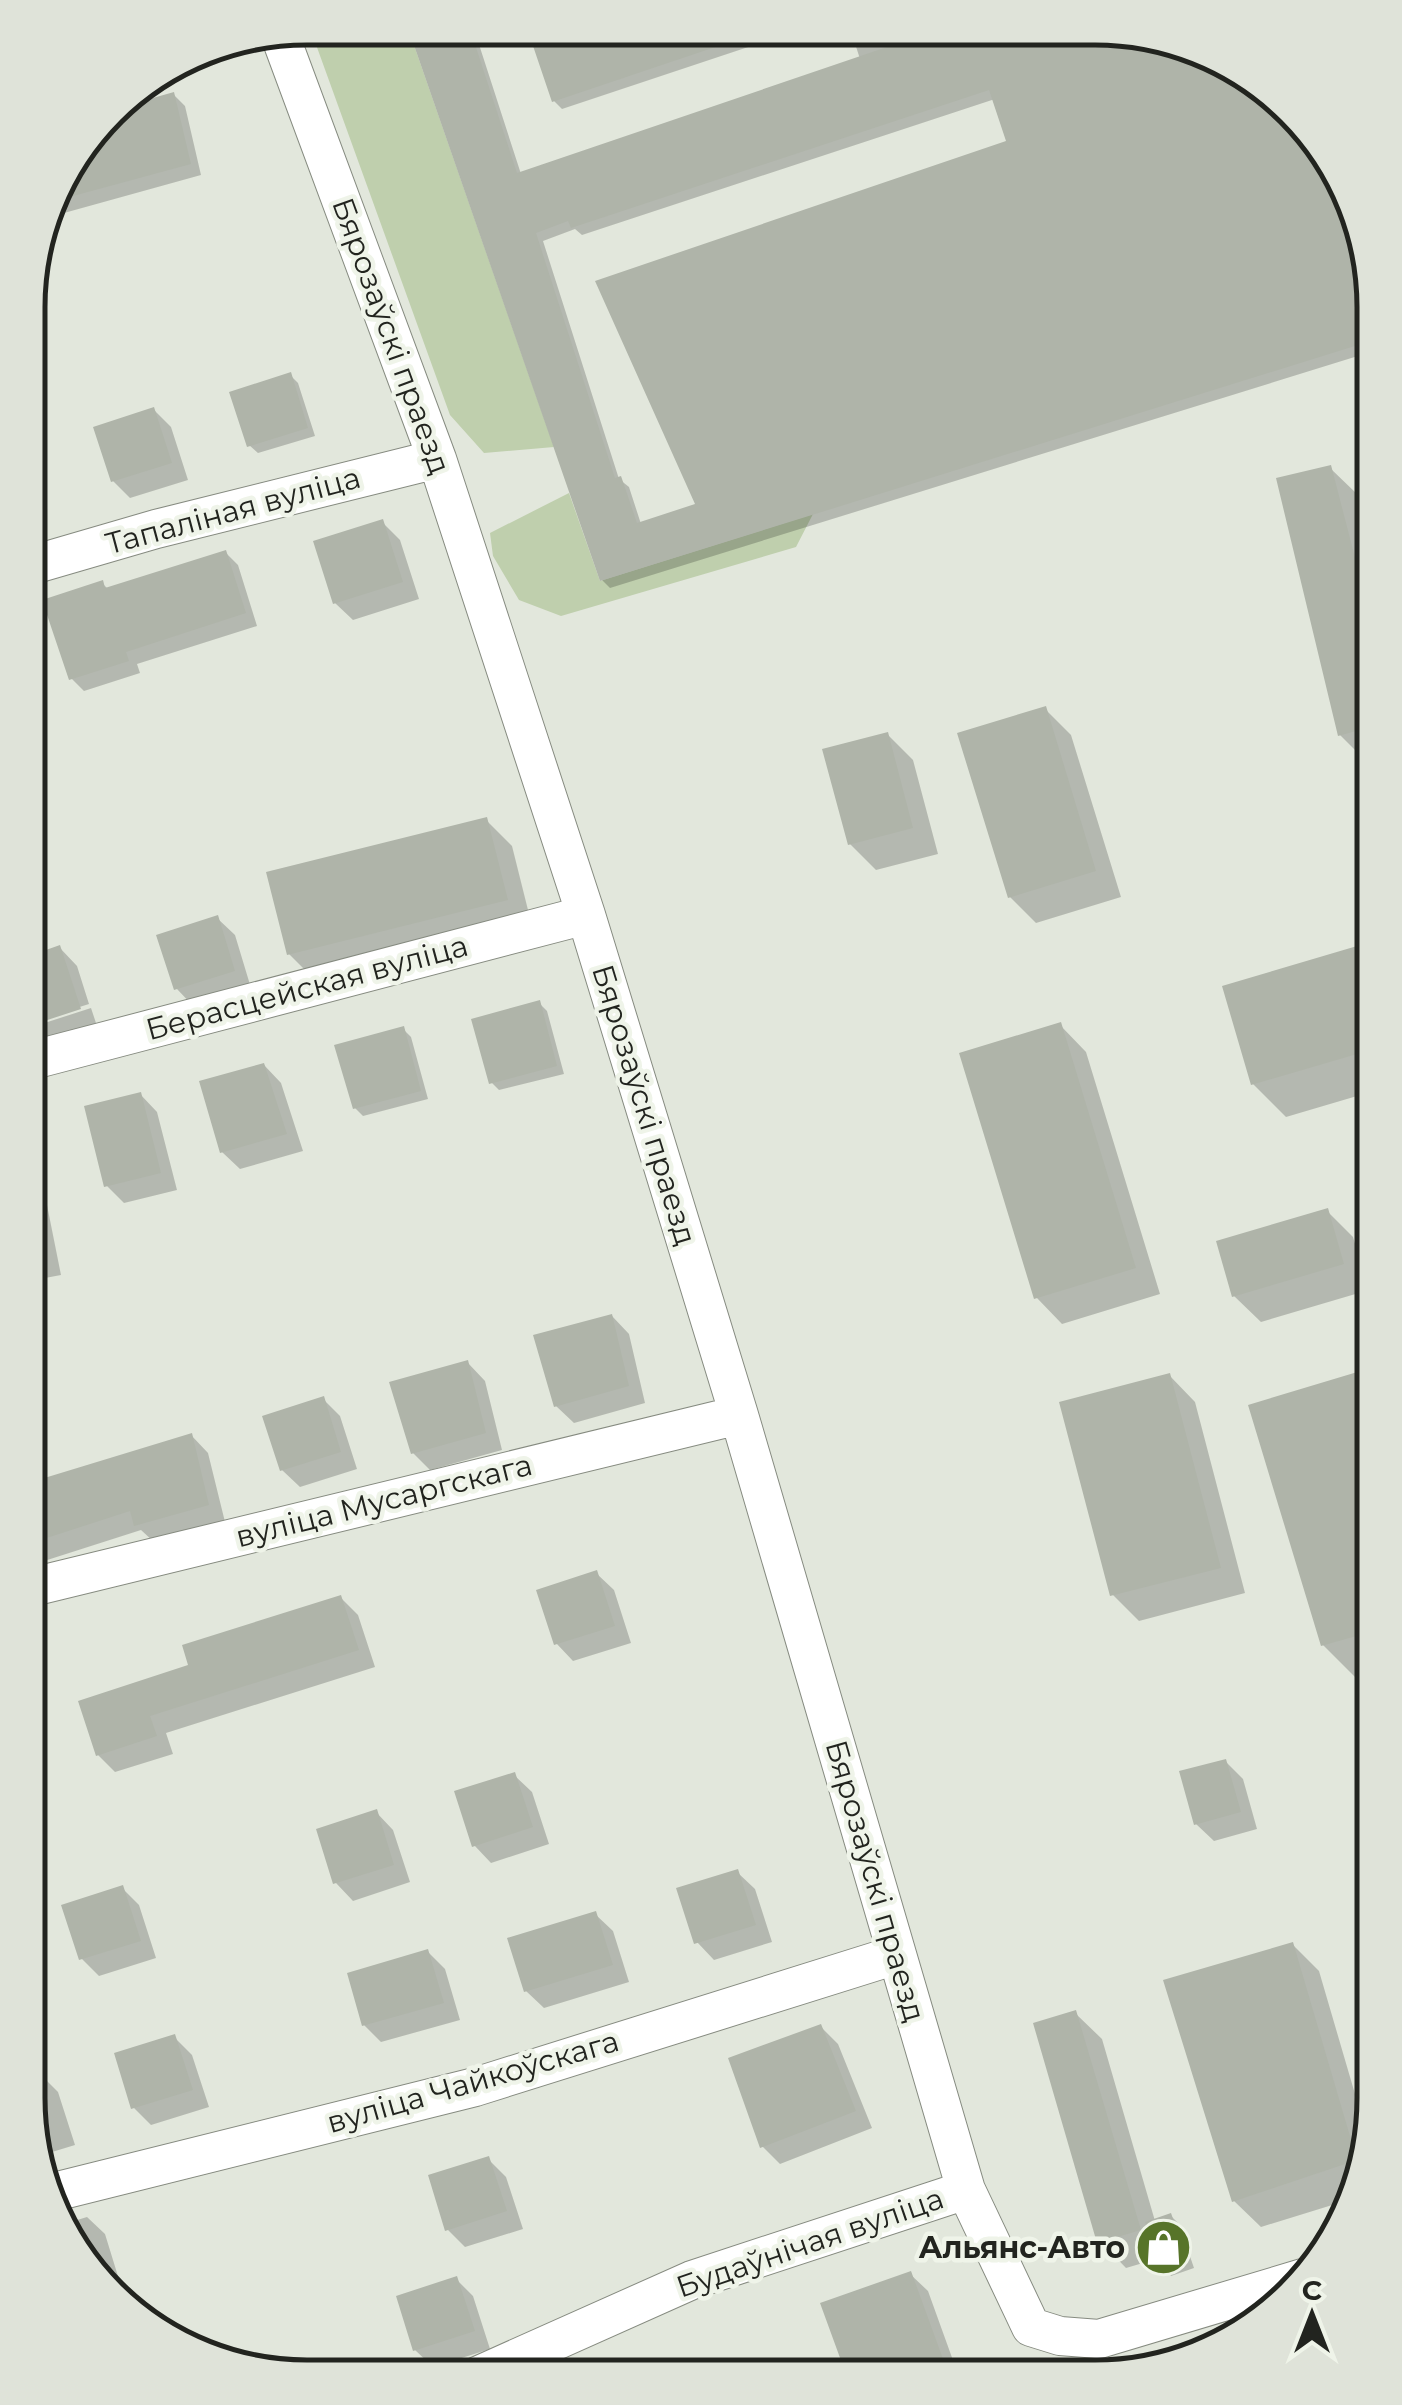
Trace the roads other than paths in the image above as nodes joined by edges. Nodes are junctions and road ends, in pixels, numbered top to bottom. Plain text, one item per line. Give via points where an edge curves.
1 (285, 46) edge
2 (437, 459) junction
3 (45, 562) edge
4 (586, 915) junction
5 (45, 1057) edge
6 (740, 1415) junction
7 (45, 1584) edge
8 (896, 1955) junction
9 (62, 2190) edge
10 (966, 2190) junction
11 (1262, 2290) edge
12 (513, 2360) edge

1 - 2 street, Бярозаўскі праезд
2 - 3 street, Тапаліная вуліца
2 - 4 street, Бярозаўскі праезд
4 - 5 street, Берасцейская вуліца
4 - 6 street, Бярозаўскі праезд
6 - 7 street, вуліца Мусаргскага
6 - 8 street, Бярозаўскі праезд
8 - 9 street, вуліца Чайкоўскага via 475,2087
8 - 10 street, Бярозаўскі праезд
10 - 11 street, Будаўнічая вуліца via 1031,2326 1060,2336 1099,2339
10 - 12 street, Будаўнічая вуліца via 692,2280

